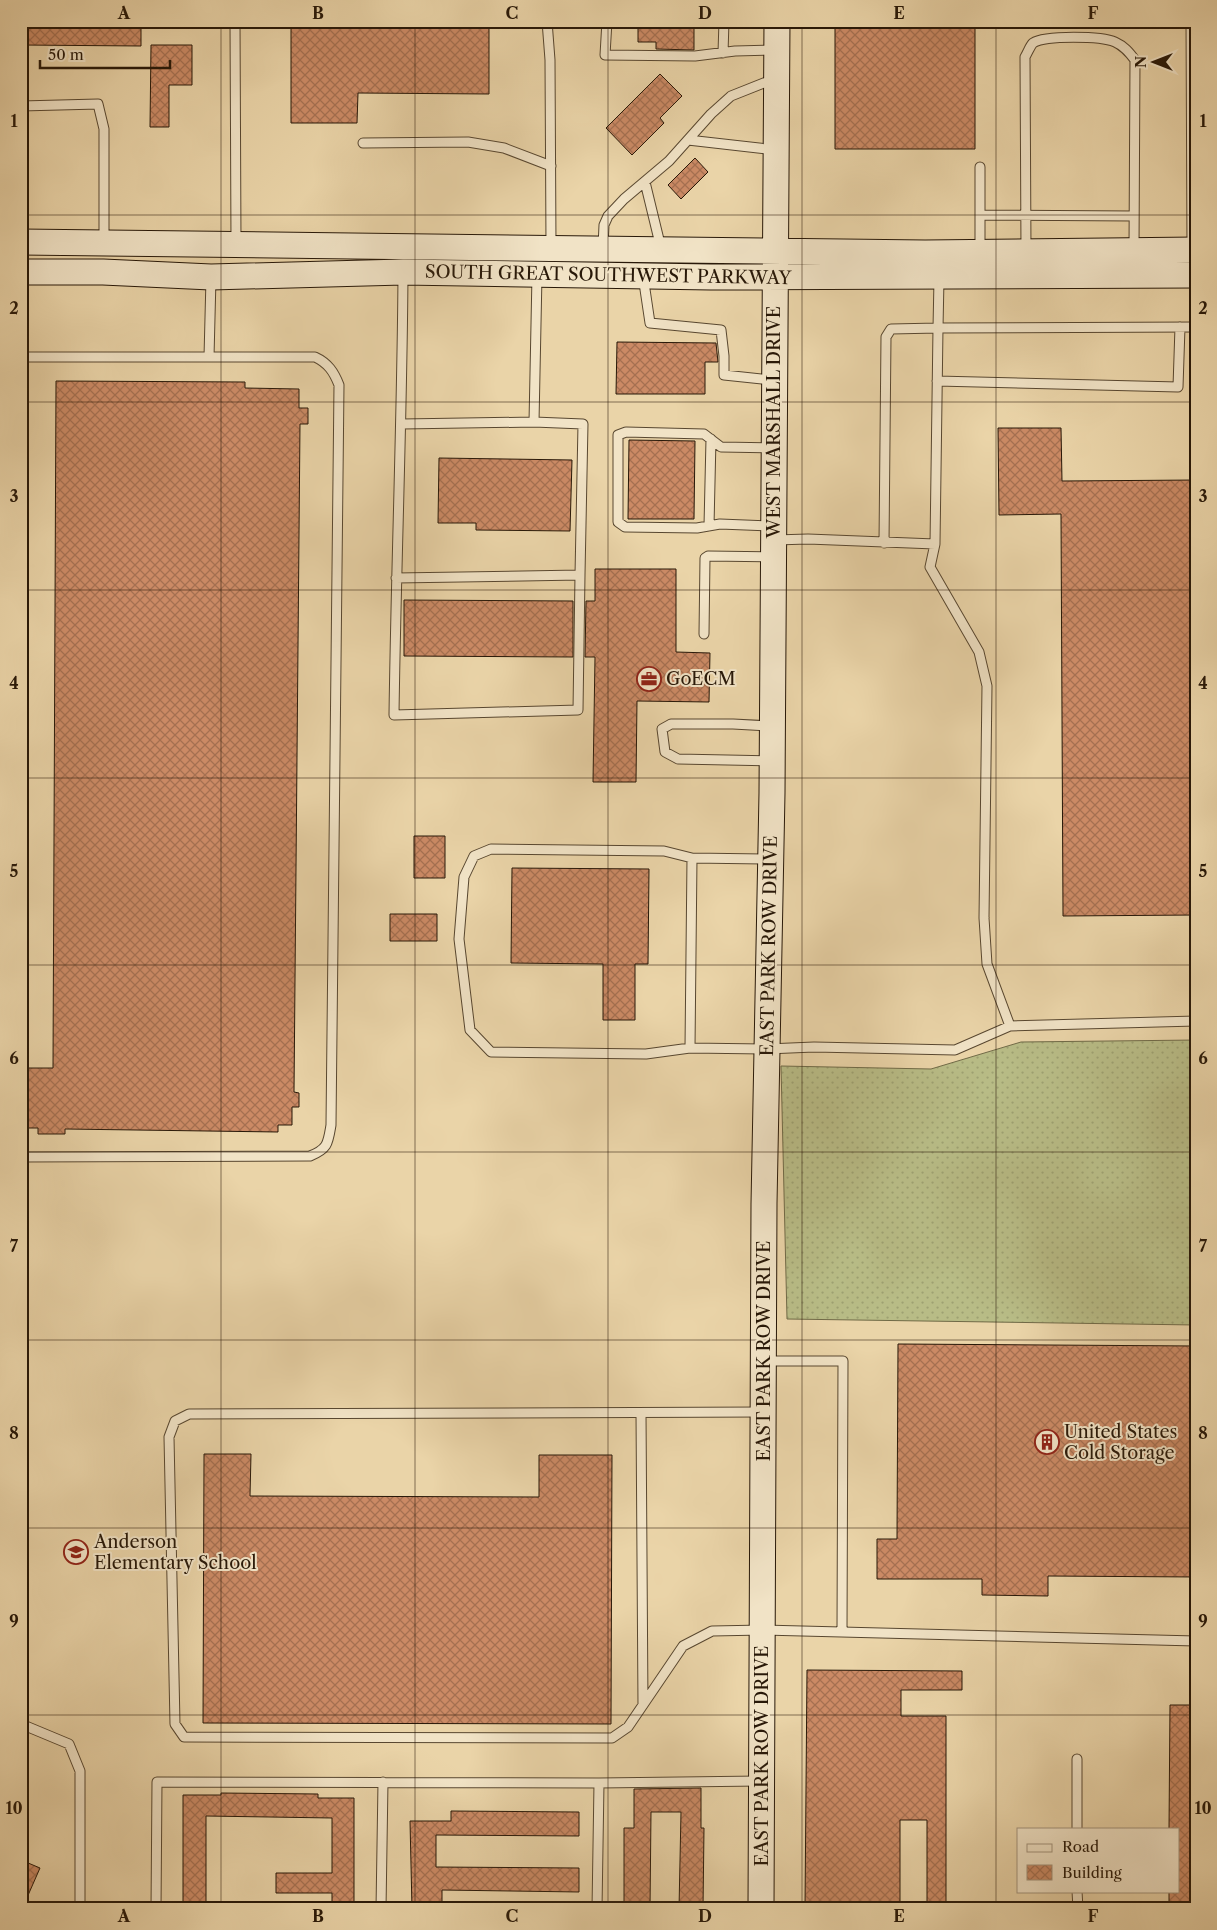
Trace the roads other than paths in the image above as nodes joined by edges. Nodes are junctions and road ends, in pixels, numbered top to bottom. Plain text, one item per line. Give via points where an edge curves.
1 (235, 21) edge
2 (547, 21) edge
3 (607, 21) edge
4 (724, 21) edge
5 (777, 21) edge
6 (1191, 21) edge
7 (776, 50) junction
8 (723, 53) junction
9 (776, 78) junction
10 (21, 106) edge
11 (688, 140) junction
12 (363, 143) dead end
13 (776, 150) junction
14 (551, 166) junction
15 (980, 168) dead end
16 (645, 182) junction
17 (980, 215) junction
18 (1025, 216) junction
19 (1134, 216) junction
20 (21, 242) edge
21 (104, 244) junction
22 (236, 245) junction
23 (551, 249) junction
24 (603, 250) junction
25 (661, 250) junction
26 (1194, 250) edge
27 (775, 251) junction
28 (1134, 251) junction
29 (980, 252) junction
30 (1026, 252) junction
31 (403, 260) junction
32 (21, 272) edge
33 (103, 272) junction
34 (537, 274) junction
35 (1196, 275) edge
36 (643, 276) junction
37 (939, 276) junction
38 (211, 277) junction
39 (775, 277) junction
40 (1180, 327) junction
41 (1196, 327) edge
42 (938, 328) junction
43 (21, 357) edge
44 (209, 357) junction
45 (774, 380) junction
46 (937, 381) junction
47 (534, 422) junction
48 (402, 424) junction
49 (710, 439) junction
50 (774, 448) junction
51 (709, 526) junction
52 (773, 541) junction
53 (884, 543) junction
54 (935, 544) junction
55 (580, 575) junction
56 (396, 578) junction
57 (704, 634) dead end
58 (772, 726) junction
59 (772, 761) junction
60 (772, 793) joint
61 (692, 858) junction
62 (770, 859) junction
63 (1196, 1020) edge
64 (1010, 1026) junction
65 (690, 1048) junction
66 (767, 1049) junction
67 (21, 1157) edge
68 (764, 1361) junction
69 (764, 1412) junction
70 (642, 1413) junction
71 (763, 1630) junction
72 (842, 1632) junction
73 (1196, 1641) edge
74 (643, 1705) junction
75 (21, 1724) edge
76 (1077, 1759) dead end
77 (762, 1781) junction
78 (383, 1782) junction
79 (599, 1783) junction
80 (1077, 1828) edge
81 (1078, 1892) edge
82 (80, 1909) edge
83 (156, 1909) edge
84 (381, 1909) edge
85 (597, 1909) edge
86 (761, 1909) edge
87 (1078, 1909) edge

1 - 22 lane
2 - 14 lane
3 - 8 lane via 605,55 695,56
4 - 8 lane
5 - 7 main road, WEST MARSHALL DRIVE
6 - 26 lane
7 - 8 lane
7 - 9 main road, WEST MARSHALL DRIVE
9 - 11 lane via 731,96
9 - 13 main road, WEST MARSHALL DRIVE
10 - 21 lane via 98,104 104,129
11 - 13 lane
11 - 16 lane
12 - 14 lane via 468,142 504,148
13 - 27 main road, WEST MARSHALL DRIVE
14 - 23 lane
15 - 17 lane
16 - 24 lane via 608,216 604,225
16 - 25 lane
17 - 18 lane
17 - 29 lane
18 - 19 lane
18 - 19 lane via 1026,56 1032,44 1042,39 1096,37 1126,48 1135,60
18 - 30 lane
19 - 28 lane
20 - 21 main road, SOUTH GREAT SOUTHWEST PARKWAY
21 - 22 main road, SOUTH GREAT SOUTHWEST PARKWAY
21 - 33 main road
22 - 31 main road, SOUTH GREAT SOUTHWEST PARKWAY
23 - 24 main road, SOUTH GREAT SOUTHWEST PARKWAY
23 - 31 main road, SOUTH GREAT SOUTHWEST PARKWAY
24 - 25 main road, SOUTH GREAT SOUTHWEST PARKWAY
25 - 27 main road, SOUTH GREAT SOUTHWEST PARKWAY
26 - 28 main road, SOUTH GREAT SOUTHWEST PARKWAY
27 - 29 main road, SOUTH GREAT SOUTHWEST PARKWAY
27 - 39 main road, WEST MARSHALL DRIVE
28 - 30 main road, SOUTH GREAT SOUTHWEST PARKWAY
29 - 30 main road, SOUTH GREAT SOUTHWEST PARKWAY
31 - 34 main road, SOUTH GREAT SOUTHWEST PARKWAY
31 - 38 main road, SOUTH GREAT SOUTHWEST PARKWAY
31 - 48 lane
32 - 33 main road, SOUTH GREAT SOUTHWEST PARKWAY
33 - 38 main road, SOUTH GREAT SOUTHWEST PARKWAY
34 - 36 main road, SOUTH GREAT SOUTHWEST PARKWAY
34 - 47 lane
35 - 37 main road, SOUTH GREAT SOUTHWEST PARKWAY
36 - 39 main road, SOUTH GREAT SOUTHWEST PARKWAY
36 - 45 lane via 650,324 721,330 724,375
37 - 39 main road, SOUTH GREAT SOUTHWEST PARKWAY
37 - 42 lane
38 - 44 lane
39 - 45 main road, WEST MARSHALL DRIVE
40 - 41 lane
40 - 42 lane
40 - 46 lane via 1178,387
42 - 46 lane
42 - 53 lane via 891,328 886,337
43 - 44 lane
44 - 67 lane via 315,357 334,372 339,386 332,1126 328,1143 320,1152 310,1156
45 - 50 main road, WEST MARSHALL DRIVE
46 - 54 lane
47 - 48 lane
47 - 55 lane via 583,424
48 - 56 lane
49 - 50 lane via 721,447
49 - 51 lane
49 - 51 lane via 704,434 626,432 618,435 618,522 625,527
50 - 52 main road, WEST MARSHALL DRIVE
51 - 52 lane via 720,524
52 - 53 lane via 808,538
52 - 57 lane via 705,558
52 - 58 main road, WEST MARSHALL DRIVE
53 - 54 lane
54 - 64 lane via 930,567 979,652 987,686 984,918 988,964
55 - 56 lane
55 - 56 lane via 578,710 394,716
58 - 59 main road, WEST MARSHALL DRIVE
58 - 59 lane via 671,724 662,729 665,752 670,756
59 - 60 main road, WEST MARSHALL DRIVE
60 - 62 main road, EAST PARK ROW DRIVE
61 - 62 lane
61 - 65 lane
61 - 65 lane via 664,852 492,849 474,856 464,876 459,939 470,1030 491,1052 646,1054
62 - 66 main road, EAST PARK ROW DRIVE
63 - 64 lane
64 - 66 lane via 955,1050
65 - 66 lane
66 - 68 main road, EAST PARK ROW DRIVE
68 - 69 main road, EAST PARK ROW DRIVE
68 - 72 lane via 843,1361
69 - 70 lane
69 - 71 main road, EAST PARK ROW DRIVE
70 - 74 lane
70 - 74 lane via 189,1414 174,1421 169,1437 174,1724 184,1737 612,1738 628,1728
71 - 72 lane
71 - 74 lane via 712,1631 683,1646
71 - 77 main road, EAST PARK ROW DRIVE
72 - 73 lane
75 - 82 lane via 69,1744 80,1772
76 - 80 lane
77 - 79 lane
77 - 86 main road, EAST PARK ROW DRIVE
78 - 79 lane
78 - 83 lane via 157,1782
78 - 84 lane
79 - 85 lane
81 - 87 lane

